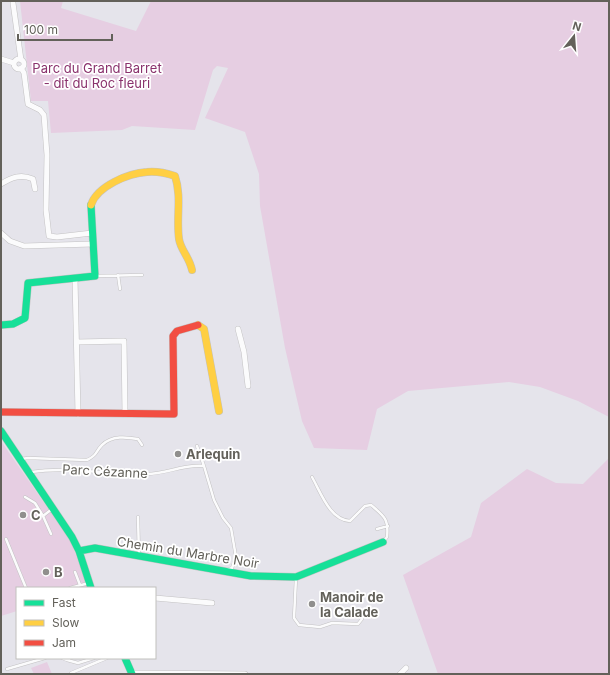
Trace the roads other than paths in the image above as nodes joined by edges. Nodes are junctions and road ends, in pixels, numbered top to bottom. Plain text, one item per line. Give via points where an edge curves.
1 (13, 3) dead end
2 (1, 59) edge
3 (21, 60) junction
4 (14, 63) junction
5 (21, 68) junction
6 (1, 184) edge
7 (35, 189) dead end
8 (92, 233) junction
9 (1, 234) edge
10 (93, 244) junction
11 (192, 270) dead end
12 (118, 275) junction
13 (142, 275) dead end
14 (95, 276) junction
15 (75, 278) junction
16 (120, 289) dead end
17 (1, 325) edge
18 (238, 329) dead end
19 (77, 342) junction
20 (248, 386) dead end
21 (219, 411) dead end
22 (1, 412) edge
23 (78, 414) junction
24 (125, 414) junction
25 (1, 431) edge
26 (142, 445) dead end
27 (197, 446) dead end
28 (21, 459) junction
29 (204, 466) junction
30 (30, 472) junction
31 (312, 477) dead end
32 (25, 497) dead end
33 (54, 508) junction
34 (43, 516) junction
35 (138, 517) dead end
36 (388, 526) junction
37 (377, 529) dead end
38 (51, 534) dead end
39 (6, 539) dead end
40 (387, 539) joint
41 (79, 551) junction
42 (139, 556) junction
43 (84, 564) junction
44 (224, 571) junction
45 (75, 572) dead end
46 (296, 577) junction
47 (80, 585) junction
48 (90, 585) edge
49 (26, 587) edge
50 (73, 587) edge
51 (96, 587) edge
52 (156, 598) edge
53 (212, 603) dead end
54 (362, 619) dead end
55 (42, 659) edge
56 (91, 659) edge
57 (105, 659) edge
58 (125, 659) edge
59 (67, 660) edge
60 (406, 668) dead end
61 (7, 669) dead end
62 (71, 673) dead end
63 (132, 673) edge
64 (245, 674) edge
65 (400, 674) edge

1 - 3 street
2 - 4 street
3 - 4 street
3 - 5 street via 24,64
4 - 5 street via 16,67
5 - 8 street via 28,104 44,115 49,236
6 - 7 street via 14,177 25,176 34,180
8 - 10 street
8 - 11 street via 91,204 94,198 111,186 131,175 145,172 163,172 175,176 179,184 179,240 182,252 189,258
9 - 10 street via 10,241 24,246
10 - 14 street
12 - 13 lane
12 - 14 lane
12 - 16 lane
14 - 15 street
15 - 17 street via 28,283 27,310 23,320 15,324
15 - 19 street
18 - 20 street
19 - 23 street
19 - 24 street via 124,341
21 - 24 street via 204,329 198,325 177,331 174,336 174,414
22 - 23 street
23 - 24 street
25 - 28 street
26 - 28 lane via 138,440 112,438 102,445 95,456 87,460
27 - 29 lane
28 - 30 street
29 - 30 lane, Parc Cézanne via 192,465 165,473 148,474 52,469
29 - 44 lane via 214,500 231,528 234,540 236,556 232,568
30 - 33 street
31 - 36 lane via 330,510 340,518 350,521 364,506 371,505 386,519
32 - 34 lane via 35,503
33 - 34 lane
33 - 41 street
34 - 38 lane
35 - 42 lane
36 - 37 lane
36 - 40 lane
39 - 49 lane
40 - 46 street, Chemin du Marbre Noir
41 - 42 street, Chemin du Marbre Noir via 95,548
41 - 43 street
42 - 44 street, Chemin du Marbre Noir
43 - 48 street
43 - 51 street
44 - 46 street, Chemin du Marbre Noir via 251,576
45 - 47 lane
46 - 54 lane via 294,618 299,624 320,627 332,623 358,624
47 - 48 lane
47 - 50 lane
52 - 53 street
55 - 61 lane
56 - 59 lane via 78,663
57 - 62 lane
58 - 63 street
60 - 65 street
63 - 64 street

